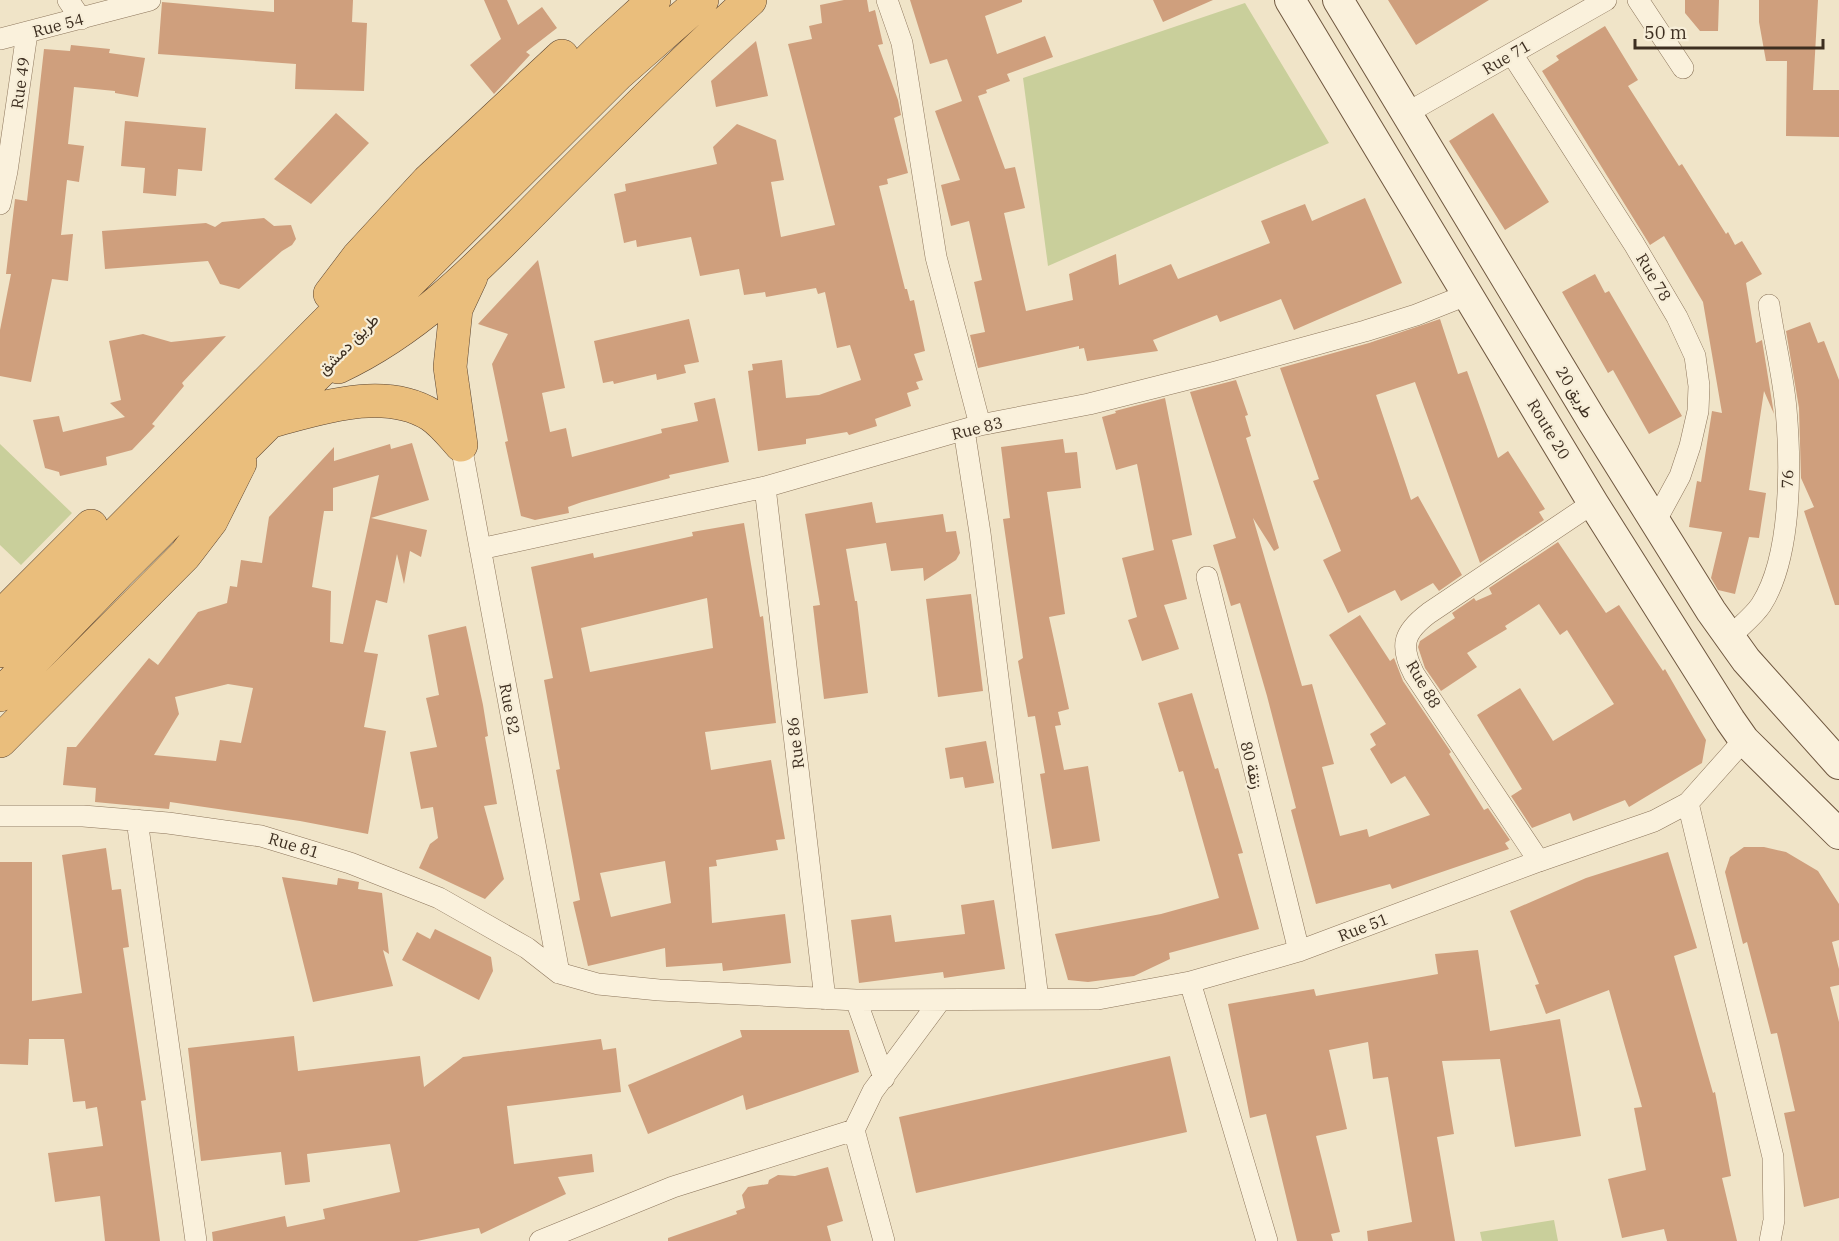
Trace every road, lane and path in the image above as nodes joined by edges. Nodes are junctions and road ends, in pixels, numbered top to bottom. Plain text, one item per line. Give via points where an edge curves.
1 (68, 0) edge
2 (150, 0) edge
3 (622, 0) edge
4 (654, 0) edge
5 (702, 0) edge
6 (750, 0) edge
7 (887, 0) edge
8 (1290, 0) edge
9 (1338, 0) edge
10 (1606, 0) edge
11 (1638, 0) edge
12 (81, 19) junction
13 (27, 33) junction
14 (0, 39) edge
15 (1512, 54) junction
16 (1683, 68) dead end
17 (1407, 113) junction
18 (0, 204) edge
19 (449, 220) junction
20 (474, 270) junction
21 (1469, 294) junction
22 (1769, 305) dead end
23 (298, 350) junction
24 (312, 379) junction
25 (250, 427) junction
26 (972, 428) junction
27 (461, 445) junction
28 (765, 487) junction
29 (1593, 503) junction
30 (1655, 522) junction
31 (480, 549) junction
32 (1207, 577) dead end
33 (0, 617) edge
34 (1729, 638) junction
35 (0, 651) edge
36 (0, 695) edge
37 (1744, 740) junction
38 (0, 741) edge
39 (1839, 764) edge
40 (1688, 803) junction
41 (0, 816) edge
42 (137, 820) junction
43 (1839, 834) edge
44 (1539, 861) junction
45 (1299, 951) junction
46 (559, 973) junction
47 (1190, 982) junction
48 (825, 999) junction
49 (1038, 999) junction
50 (856, 1000) junction
51 (939, 1002) junction
52 (884, 1078) junction
53 (855, 1130) junction
54 (196, 1241) edge
55 (540, 1241) edge
56 (884, 1241) edge
57 (1267, 1241) edge
58 (1770, 1241) edge

1 - 12 street
2 - 12 street, Rue 54
3 - 23 highway via 428,181 335,286
4 - 19 highway, طريق دمشق via 598,51
5 - 19 highway, طريق دمشق
6 - 20 highway via 667,76
7 - 26 street via 902,43 936,257
8 - 21 main road, Route 20
9 - 17 main road, طريق 20
10 - 15 street, Rue 71
11 - 16 street
12 - 13 street, Rue 54
13 - 14 street, Rue 54
13 - 18 street, Rue 49
15 - 17 street, Rue 71
15 - 30 street, Rue 78 via 1634,244 1695,356 1698,403 1690,446 1680,476
17 - 30 main road, طريق 20
19 - 23 highway, طريق دمشق
19 - 24 highway, طريق دمشق
20 - 24 highway via 415,322 382,344
20 - 27 highway via 456,309 452,336 450,368
21 - 26 street, Rue 83 via 1365,331 1216,372
21 - 29 main road, Route 20
22 - 34 street, 76 via 1786,418 1788,472 1779,559 1760,607
23 - 25 highway, طريق دمشق
24 - 25 highway, طريق دمشق
25 - 27 highway via 340,404 400,403 432,416
25 - 33 highway via 166,456
25 - 35 highway, طريق دمشق via 106,542
25 - 36 highway, طريق دمشق via 118,573
25 - 38 highway via 232,483 211,521 185,555
26 - 28 street, Rue 83
26 - 49 street via 980,533
27 - 31 street, Rue 82
28 - 31 street, Rue 83
28 - 48 street, Rue 86
29 - 37 main road, Route 20
29 - 44 street, Rue 88 via 1429,613 1410,630 1405,641 1414,674
30 - 34 main road, طريق 20
31 - 46 street, Rue 82
32 - 45 street, زنقة 80
34 - 39 main road, طريق 20
37 - 40 street, Rue 51
37 - 43 main road, Route 20
40 - 44 street, Rue 51 via 1623,834
40 - 58 street via 1773,1157 1774,1220
41 - 42 street, Rue 81
42 - 46 street, Rue 81 via 261,836 350,863 439,898 527,948
42 - 54 street
44 - 45 street, Rue 51
45 - 47 street, Rue 51
46 - 48 street, Rue 51 via 598,984
47 - 49 street, Rue 51 via 1098,999
47 - 57 street
48 - 50 street, Rue 51
49 - 51 street, Rue 51
50 - 51 street, Rue 51
50 - 52 street
51 - 52 street
52 - 53 street via 864,1105
53 - 55 street via 674,1188
53 - 56 street

